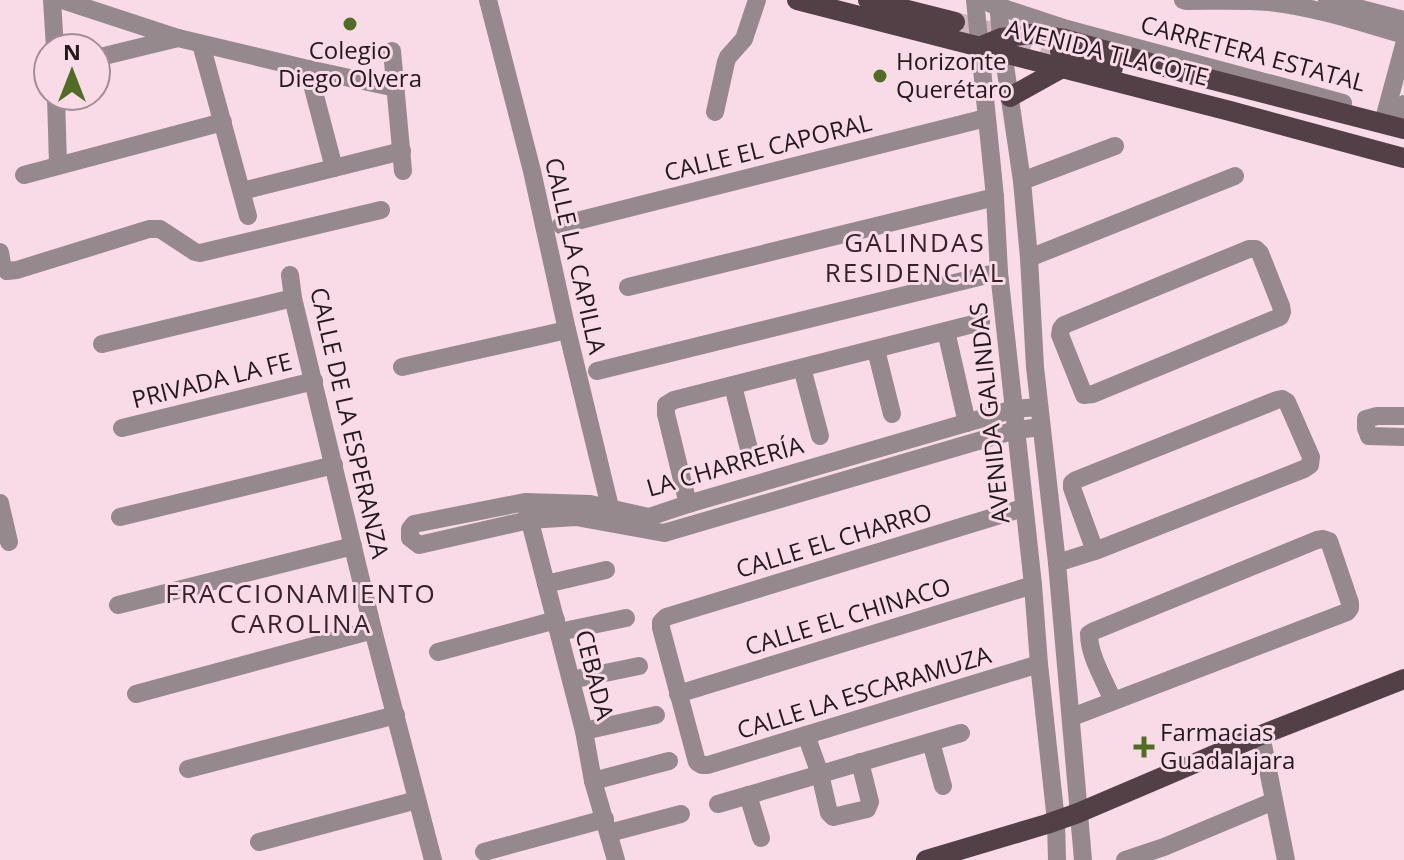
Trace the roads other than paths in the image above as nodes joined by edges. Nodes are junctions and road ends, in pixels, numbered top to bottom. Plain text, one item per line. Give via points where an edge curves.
1 (52, 0) edge
2 (488, 0) edge
3 (757, 0) edge
4 (797, 0) edge
5 (868, 0) edge
6 (977, 0) edge
7 (1183, 0) edge
8 (69, 1) edge
9 (998, 3) edge
10 (1338, 5) edge
11 (1404, 20) edge
12 (955, 22) tunnel mouth
13 (54, 32) edge
14 (1404, 35) edge
15 (178, 38) junction
16 (201, 44) junction
17 (1003, 45) junction
18 (1404, 45) edge
19 (979, 47) junction
20 (392, 51) dead end
21 (112, 54) edge
22 (1061, 60) junction
23 (308, 69) junction
24 (396, 88) junction
25 (1189, 90) junction
26 (1010, 97) junction
27 (56, 112) edge
28 (715, 112) dead end
29 (986, 118) junction
30 (1400, 121) edge
31 (223, 122) junction
32 (1115, 146) dead end
33 (1404, 149) edge
34 (402, 151) junction
35 (1404, 158) edge
36 (58, 165) junction
37 (334, 168) junction
38 (403, 171) dead end
39 (24, 175) dead end
40 (1235, 176) dead end
41 (1022, 181) junction
42 (242, 191) junction
43 (995, 197) junction
44 (381, 210) dead end
45 (248, 216) dead end
46 (561, 225) dead end
47 (0, 252) edge
48 (1029, 258) junction
49 (999, 272) junction
50 (290, 275) dead end
51 (628, 287) dead end
52 (293, 298) junction
53 (981, 322) dead end
54 (567, 330) junction
55 (946, 331) junction
56 (102, 344) dead end
57 (876, 350) junction
58 (1070, 358) junction
59 (402, 367) dead end
60 (1035, 367) junction
61 (802, 368) junction
62 (597, 371) dead end
63 (314, 381) junction
64 (733, 386) junction
65 (1039, 407) junction
66 (1014, 409) junction
67 (892, 414) dead end
68 (1404, 416) edge
69 (967, 423) junction
70 (1041, 427) junction
71 (122, 428) dead end
72 (1016, 430) junction
73 (820, 436) dead end
74 (1404, 437) edge
75 (751, 457) dead end
76 (334, 465) junction
77 (0, 503) edge
78 (688, 504) junction
79 (1079, 507) junction
80 (1023, 508) junction
81 (527, 511) junction
82 (610, 515) junction
83 (1052, 515) junction
84 (120, 517) dead end
85 (9, 542) dead end
86 (353, 546) junction
87 (1095, 551) junction
88 (1057, 563) junction
89 (606, 570) dead end
90 (546, 584) junction
91 (1033, 585) junction
92 (118, 605) dead end
93 (626, 618) dead end
94 (557, 626) junction
95 (373, 630) junction
96 (438, 652) dead end
97 (1097, 662) junction
98 (1039, 664) junction
99 (639, 666) dead end
100 (1067, 671) junction
101 (1404, 679) edge
102 (571, 680) junction
103 (136, 694) dead end
104 (678, 694) junction
105 (1113, 701) junction
106 (396, 715) junction
107 (656, 715) dead end
108 (1072, 717) junction
109 (584, 731) junction
110 (961, 733) dead end
111 (806, 735) junction
112 (1261, 735) junction
113 (931, 742) junction
114 (669, 761) dead end
115 (860, 762) junction
116 (188, 769) dead end
117 (820, 774) junction
118 (593, 781) junction
119 (943, 786) dead end
120 (748, 795) junction
121 (417, 800) junction
122 (1274, 801) junction
123 (718, 804) dead end
124 (1078, 813) junction
125 (681, 814) dead end
126 (1056, 821) junction
127 (607, 826) junction
128 (761, 838) dead end
129 (259, 842) dead end
130 (484, 852) dead end
131 (433, 860) edge
132 (616, 860) edge
133 (926, 860) edge
134 (1057, 860) edge
135 (1083, 860) edge
136 (1125, 860) edge
137 (1286, 860) edge

1 - 13 street
2 - 54 street, CALLE LA CAPILLA
3 - 28 street via 744,39 726,62
4 - 19 main road, AVENIDA TLACOTE
5 - 12 main road
6 - 9 street, CARRETERA ESTATAL
6 - 19 street, AVENIDA GALINDAS
7 - 10 street
8 - 15 street
9 - 17 street, AVENIDA GALINDAS
9 - 30 street, CARRETERA ESTATAL via 1067,29
10 - 11 street
10 - 14 street
15 - 16 street
15 - 21 street
16 - 23 street
16 - 31 street
17 - 19 main road, AVENIDA TLACOTE
17 - 22 main road, AVENIDA TLACOTE
17 - 26 street, AVENIDA GALINDAS
17 - 30 main road via 1031,34 1065,39 1182,72
18 - 30 street
19 - 29 street, AVENIDA GALINDAS
20 - 24 street
22 - 25 main road, AVENIDA TLACOTE
22 - 26 main road
22 - 35 main road, AVENIDA TLACOTE
23 - 24 street
23 - 37 street
24 - 34 street
25 - 30 main road, AVENIDA TLACOTE via 1295,110
25 - 33 main road
26 - 41 street, AVENIDA GALINDAS
27 - 36 street
29 - 43 street, AVENIDA GALINDAS
29 - 46 street, CALLE EL CAPORAL
31 - 36 street
31 - 42 street
32 - 41 street
34 - 37 street
34 - 38 street
36 - 39 street
37 - 42 street
40 - 48 street
41 - 48 street, AVENIDA GALINDAS
42 - 45 street
43 - 49 street, AVENIDA GALINDAS
43 - 51 street
44 - 47 street via 200,253 156,228 17,270 7,271
48 - 60 street, AVENIDA GALINDAS
49 - 62 street
49 - 66 street, AVENIDA GALINDAS
50 - 52 street, CALLE DE LA ESPERANZA
52 - 56 street
52 - 63 street, CALLE DE LA ESPERANZA
53 - 55 street
54 - 59 street
54 - 82 street, CALLE LA CAPILLA
55 - 57 street
55 - 69 street
57 - 61 street
57 - 67 street
58 - 58 street via 1088,396 1280,317 1281,306 1260,253 1249,249 1064,325 1060,335
58 - 60 street
60 - 65 street, AVENIDA GALINDAS
61 - 64 street
61 - 73 street
63 - 71 street, PRIVADA LA FE
63 - 76 street, CALLE DE LA ESPERANZA
64 - 75 street
64 - 78 street via 666,405
65 - 66 street, LA CHARRERÍA
65 - 70 street, AVENIDA GALINDAS
66 - 69 street, LA CHARRERÍA
66 - 72 street, AVENIDA GALINDAS
68 - 74 street via 1366,419 1369,436
69 - 78 street, LA CHARRERÍA
70 - 72 street
70 - 83 street, AVENIDA GALINDAS
72 - 80 street, AVENIDA GALINDAS
72 - 82 street via 664,533
76 - 84 street
76 - 86 street, CALLE DE LA ESPERANZA
77 - 85 street
78 - 82 street, LA CHARRERÍA via 649,517
79 - 83 street
79 - 87 street
79 - 87 street via 1072,488 1076,480 1277,400 1287,402 1311,457 1304,469
80 - 91 street, AVENIDA GALINDAS
80 - 104 street, CALLE EL CHARRO via 666,617 661,628
81 - 81 street via 414,524 410,538 419,545
81 - 82 street
81 - 90 street, CEBADA
83 - 88 street, AVENIDA GALINDAS
86 - 92 street
86 - 95 street, CALLE DE LA ESPERANZA
87 - 88 street
88 - 100 street, AVENIDA GALINDAS
89 - 90 street
90 - 94 street, CEBADA
91 - 98 street, AVENIDA GALINDAS
91 - 104 street, CALLE EL CHINACO
93 - 94 street
94 - 96 street
94 - 102 street, CEBADA
95 - 103 street
95 - 106 street, CALLE DE LA ESPERANZA
97 - 100 street
97 - 105 street
97 - 105 street via 1089,641 1094,631 1317,540 1329,541 1350,603 1347,612
98 - 111 street, CALLE LA ESCARAMUZA
98 - 126 street, AVENIDA GALINDAS
99 - 102 street
100 - 108 street, AVENIDA GALINDAS
101 - 112 main road
102 - 109 street, CEBADA
104 - 111 street, CALLE LA ESCARAMUZA via 702,765
105 - 108 street
106 - 116 street
106 - 121 street, CALLE DE LA ESPERANZA
107 - 109 street
108 - 124 street, AVENIDA GALINDAS
109 - 118 street, CEBADA
110 - 113 street
111 - 117 street
112 - 122 street
112 - 124 main road
113 - 115 street
113 - 119 street
114 - 118 street
115 - 117 street
115 - 117 street via 867,809 833,817
117 - 120 street
118 - 127 street, CEBADA
120 - 123 street
120 - 128 street
121 - 129 street
121 - 131 street, CALLE DE LA ESPERANZA
122 - 136 street
122 - 137 street
124 - 126 main road
124 - 135 street, AVENIDA GALINDAS
125 - 127 street
126 - 133 main road
126 - 134 street, AVENIDA GALINDAS
127 - 130 street
127 - 132 street, CEBADA

